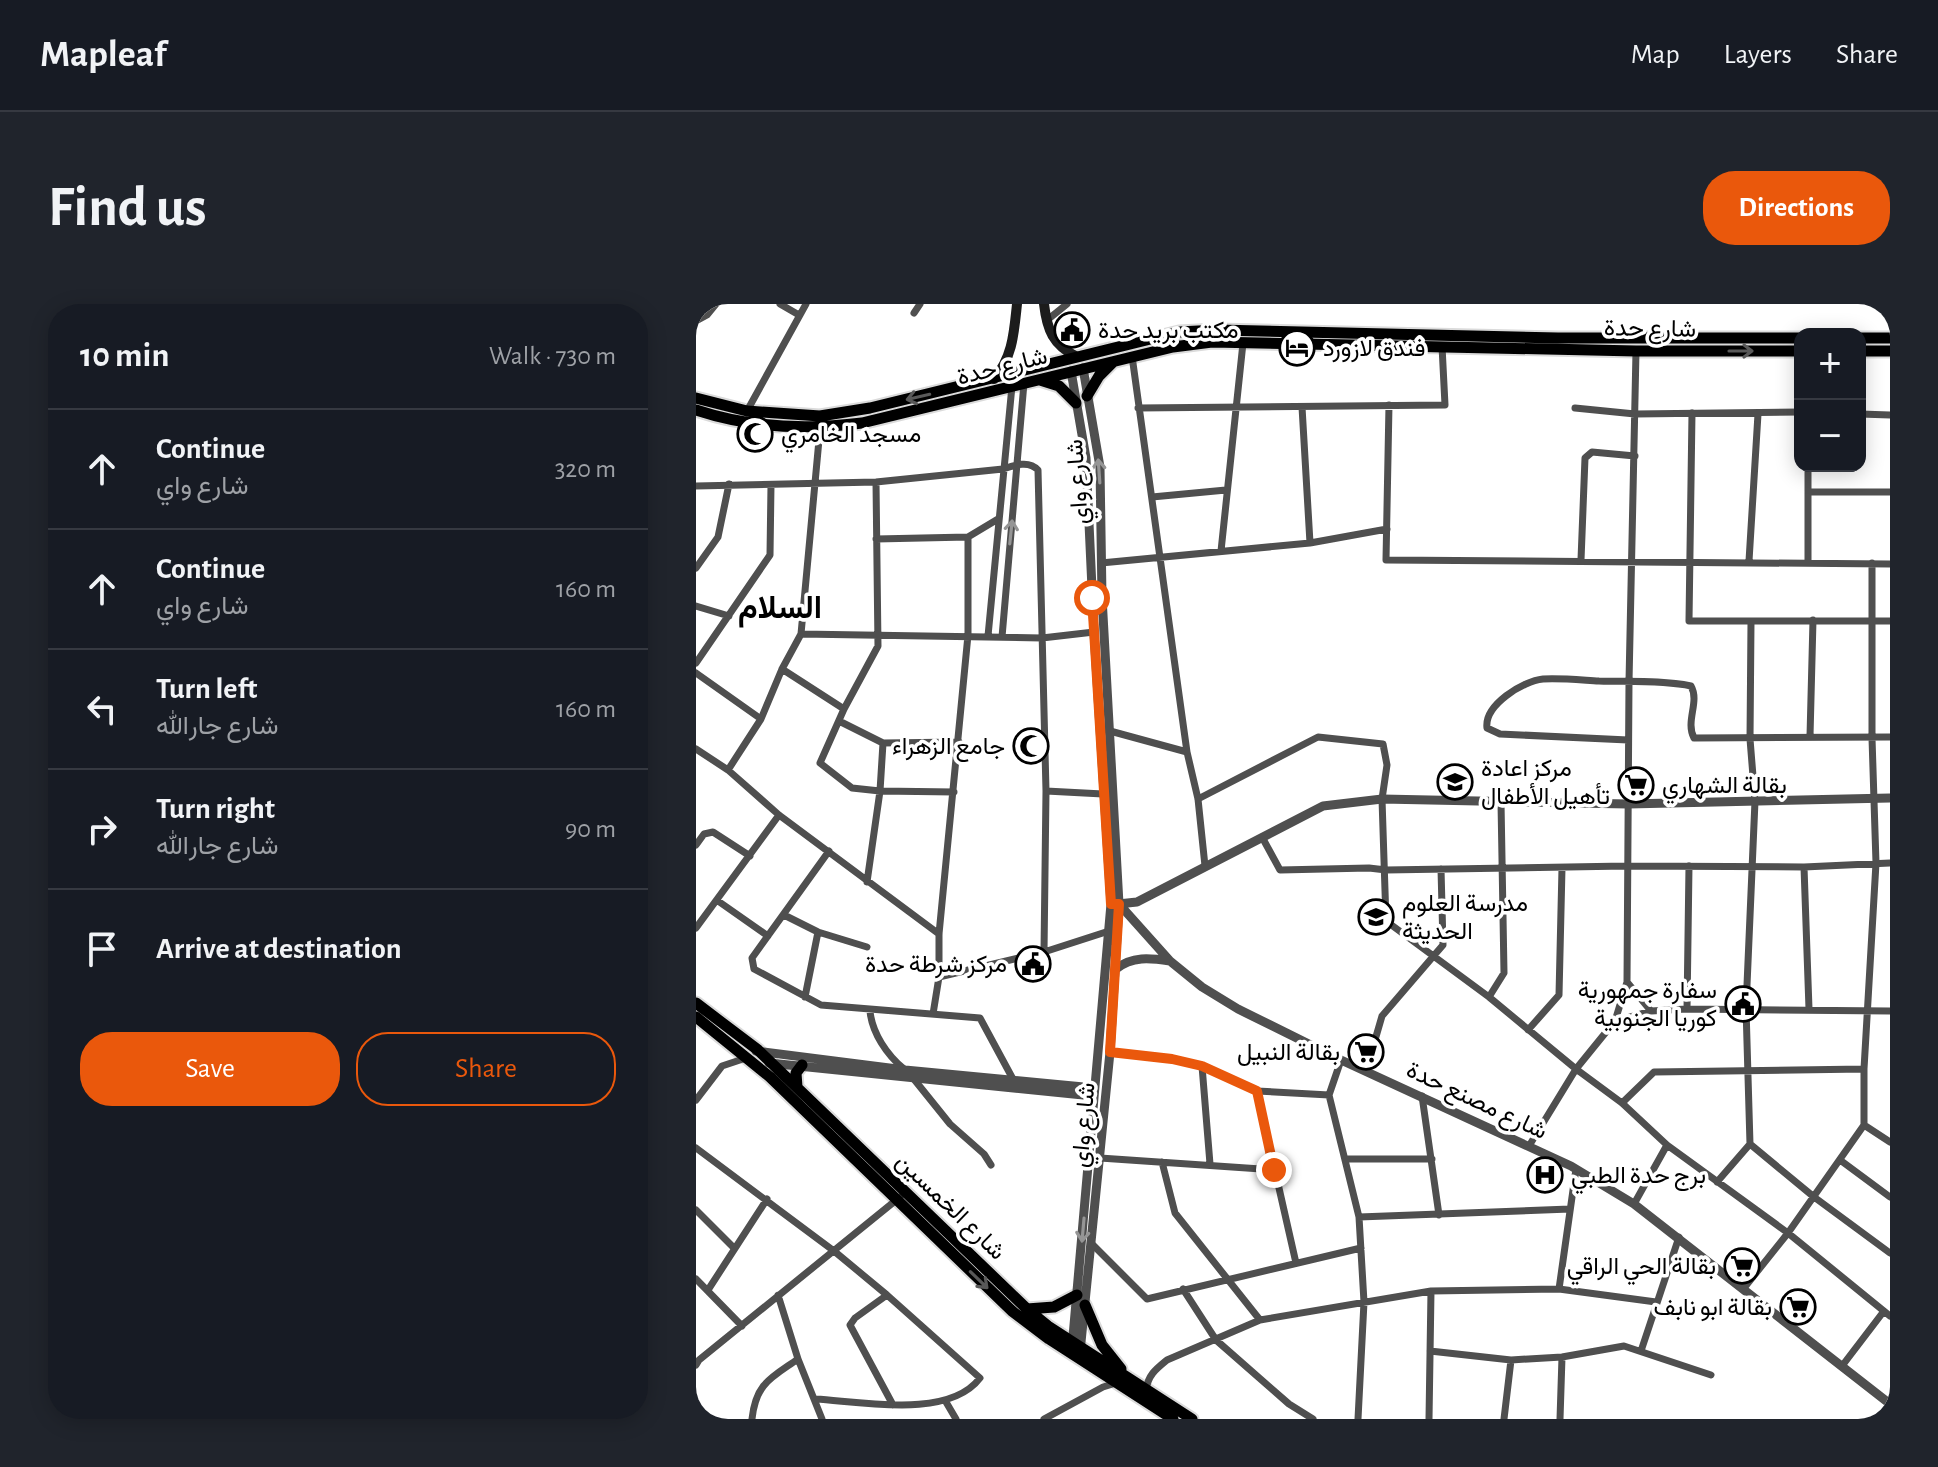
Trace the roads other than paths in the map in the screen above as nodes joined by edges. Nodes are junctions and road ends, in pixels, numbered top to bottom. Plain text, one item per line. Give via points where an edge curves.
1 (716, 304) edge
2 (780, 304) edge
3 (806, 304) edge
4 (920, 304) edge
5 (1017, 304) edge
6 (1044, 304) edge
7 (1067, 304) edge
8 (914, 313) dead end
9 (799, 315) junction
10 (696, 321) edge
11 (1046, 321) junction
12 (1794, 338) edge
13 (1866, 338) edge
14 (1890, 338) edge
15 (1442, 340) junction
16 (1243, 343) junction
17 (1558, 343) junction
18 (1131, 351) junction
19 (1636, 351) junction
20 (1794, 351) edge
21 (1866, 351) edge
22 (1890, 351) edge
23 (1116, 360) junction
24 (1077, 366) junction
25 (994, 379) junction
26 (1040, 380) junction
27 (1018, 384) junction
28 (696, 398) edge
29 (1082, 400) junction
30 (1237, 405) junction
31 (1389, 405) junction
32 (1302, 407) junction
33 (1138, 408) junction
34 (1575, 408) dead end
35 (696, 410) edge
36 (747, 411) junction
37 (1794, 412) edge
38 (1692, 413) junction
39 (1635, 414) junction
40 (1758, 414) junction
41 (1866, 414) edge
42 (1890, 415) edge
43 (820, 422) junction
44 (1635, 456) junction
45 (1018, 464) junction
46 (1003, 469) junction
47 (1808, 472) edge
48 (876, 482) junction
49 (729, 484) junction
50 (814, 484) junction
51 (771, 485) junction
52 (696, 486) edge
53 (1226, 490) junction
54 (1808, 492) junction
55 (1890, 492) edge
56 (1152, 497) junction
57 (998, 519) junction
58 (1387, 529) junction
59 (968, 537) junction
60 (876, 539) junction
61 (1310, 543) junction
62 (1221, 551) junction
63 (996, 557) junction
64 (1009, 557) junction
65 (1160, 558) junction
66 (1581, 560) junction
67 (1632, 560) junction
68 (1749, 561) junction
69 (1689, 562) junction
70 (1808, 562) junction
71 (1101, 563) junction
72 (1872, 563) junction
73 (1890, 564) edge
74 (696, 568) edge
75 (1097, 598) junction
76 (696, 606) edge
77 (729, 616) junction
78 (1813, 620) junction
79 (1872, 620) junction
80 (1890, 621) edge
81 (1751, 622) junction
82 (1094, 632) junction
83 (801, 634) junction
84 (876, 634) junction
85 (968, 635) junction
86 (988, 636) junction
87 (1002, 637) junction
88 (1042, 638) junction
89 (696, 663) edge
90 (782, 669) junction
91 (696, 673) edge
92 (1629, 682) junction
93 (844, 709) junction
94 (761, 719) junction
95 (839, 721) junction
96 (1110, 731) junction
97 (1810, 736) junction
98 (1890, 737) edge
99 (1872, 738) junction
100 (1750, 739) junction
101 (1628, 740) junction
102 (959, 742) junction
103 (883, 743) junction
104 (696, 749) edge
105 (1187, 752) junction
106 (728, 770) junction
107 (880, 791) junction
108 (1046, 791) junction
109 (954, 792) junction
110 (1103, 794) junction
111 (1874, 797) junction
112 (1890, 798) edge
113 (1198, 799) junction
114 (1382, 799) junction
115 (1755, 801) junction
116 (1501, 802) junction
117 (1628, 804) junction
118 (779, 815) junction
119 (1262, 837) junction
120 (696, 845) edge
121 (829, 851) junction
122 (750, 856) junction
123 (1876, 863) junction
124 (1890, 863) edge
125 (1205, 866) junction
126 (1626, 866) junction
127 (1689, 866) junction
128 (1751, 866) junction
129 (1804, 867) junction
130 (1501, 868) junction
131 (1562, 868) junction
132 (1441, 869) junction
133 (1386, 870) junction
134 (867, 882) junction
135 (718, 901) junction
136 (1115, 904) junction
137 (784, 915) junction
138 (696, 928) edge
139 (1109, 931) junction
140 (818, 932) junction
141 (939, 934) junction
142 (768, 936) junction
143 (867, 947) dead end
144 (1044, 952) junction
145 (1434, 956) junction
146 (1170, 961) junction
147 (1116, 969) junction
148 (939, 977) junction
149 (1627, 982) junction
150 (805, 997) junction
151 (1489, 997) junction
152 (696, 1003) edge
153 (1746, 1008) junction
154 (1687, 1009) junction
155 (1809, 1009) junction
156 (870, 1011) junction
157 (1651, 1011) junction
158 (1868, 1011) junction
159 (1890, 1011) edge
160 (933, 1014) junction
161 (696, 1017) edge
162 (1615, 1021) junction
163 (1528, 1030) junction
164 (758, 1050) junction
165 (1110, 1052) junction
166 (746, 1058) junction
167 (1341, 1060) junction
168 (770, 1063) junction
169 (802, 1065) junction
170 (1202, 1066) junction
171 (1576, 1069) junction
172 (1864, 1069) junction
173 (905, 1070) junction
174 (1747, 1070) junction
175 (1366, 1071) junction
176 (914, 1079) junction
177 (696, 1081) edge
178 (1015, 1081) junction
179 (707, 1087) junction
180 (797, 1087) junction
181 (1257, 1091) junction
182 (1094, 1092) junction
183 (1329, 1095) junction
184 (1422, 1096) junction
185 (696, 1100) edge
186 (1622, 1103) junction
187 (1864, 1125) junction
188 (1890, 1142) edge
189 (1750, 1144) junction
190 (1667, 1145) junction
191 (1529, 1146) junction
192 (698, 1150) edge
193 (1100, 1158) junction
194 (1345, 1159) junction
195 (1432, 1159) junction
196 (1840, 1160) junction
197 (1162, 1162) junction
198 (1210, 1164) junction
199 (991, 1165) dead end
200 (1576, 1169) junction
201 (1274, 1170) junction
202 (1717, 1182) junction
203 (901, 1197) junction
204 (1814, 1197) junction
205 (1890, 1197) edge
206 (1091, 1198) junction
207 (767, 1199) junction
208 (1634, 1204) junction
209 (1570, 1209) junction
210 (696, 1210) edge
211 (1439, 1215) junction
212 (1359, 1217) junction
213 (1788, 1233) junction
214 (1679, 1237) junction
215 (1092, 1244) junction
216 (734, 1248) junction
217 (1361, 1248) junction
218 (834, 1251) junction
219 (1890, 1253) edge
220 (1296, 1263) junction
221 (696, 1279) edge
222 (1229, 1281) junction
223 (1744, 1288) junction
224 (1183, 1289) junction
225 (1559, 1289) junction
226 (708, 1290) junction
227 (1431, 1291) junction
228 (778, 1295) junction
229 (887, 1295) junction
230 (1081, 1300) junction
231 (1364, 1302) junction
232 (1656, 1302) junction
233 (1027, 1309) junction
234 (1887, 1314) edge
235 (1260, 1320) junction
236 (742, 1326) junction
237 (1216, 1340) junction
238 (1076, 1350) junction
239 (1430, 1351) junction
240 (1641, 1351) junction
241 (1562, 1357) junction
242 (798, 1359) junction
243 (697, 1360) edge
244 (1511, 1360) junction
245 (1842, 1366) junction
246 (1711, 1375) dead end
247 (1122, 1381) junction
248 (1146, 1390) junction
249 (816, 1399) junction
250 (946, 1402) junction
251 (1890, 1404) edge
252 (893, 1405) junction
253 (1058, 1416) edge
254 (752, 1419) edge
255 (822, 1419) edge
256 (956, 1419) edge
257 (1044, 1419) edge
258 (1173, 1419) edge
259 (1192, 1419) edge
260 (1313, 1419) edge
261 (1358, 1419) edge
262 (1429, 1419) edge
263 (1504, 1419) edge
264 (1560, 1419) edge

1 - 10 street
2 - 9 street
3 - 9 street
4 - 8 street
5 - 25 main road via 1008,358
6 - 11 main road
7 - 11 street
9 - 36 street
11 - 24 main road via 1055,343
12 - 17 main road, شارع حدة
13 - 14 main road
15 - 16 main road, شارع حدة
15 - 17 main road, شارع حدة
15 - 18 main road, شارع حدة via 1217,330 1179,332
15 - 31 street via 1445,405
16 - 18 main road, شارع حدة
16 - 30 street
17 - 19 main road, شارع حدة
18 - 23 main road, شارع حدة
18 - 24 main road, شارع حدة
18 - 33 street
19 -> 20 main road, شارع حدة
19 - 39 street
21 - 22 main road
23 - 24 main road, شارع حدة
23 - 29 main road
24 - 25 main road, شارع حدة
24 - 26 main road, شارع حدة
24 - 29 street, شارع واي
25 -> 43 main road, شارع حدة
26 - 27 main road, شارع حدة
26 - 29 main road
27 - 43 main road, شارع حدة via 862,423
27 - 45 street
27 - 46 street
28 - 36 main road, شارع حدة
71 -> 29 street, شارع واي via 1100,467
29 - 75 street, شارع واي
30 - 32 street
30 - 33 street
30 - 53 street
31 - 32 street
31 - 58 street
32 - 61 street
33 - 56 street
34 - 39 street
35 - 43 main road, شارع حدة via 781,427
36 - 43 main road, شارع حدة
37 - 40 street
38 - 39 street
38 - 40 street
38 - 69 street
39 - 44 street
40 - 68 street
41 - 42 street
43 - 50 street
44 - 66 street via 1592,452 1585,458
44 - 67 street
45 - 46 street
64 -> 45 street
45 - 88 street via 1038,470
46 - 48 street
46 - 57 street
47 - 54 street
48 - 50 street
48 - 60 street
49 - 51 street
49 - 52 street
49 - 74 street via 718,537
50 - 51 street
50 - 83 street
51 - 77 street via 770,555
53 - 56 street
53 - 62 street
54 - 55 street
54 - 70 street
56 - 65 street
57 - 59 street
57 - 63 street
58 - 61 street
58 - 66 street via 1386,560
59 - 60 street
59 - 85 street
60 - 84 street
61 - 62 street
62 - 65 street
63 - 64 street
63 - 86 street
64 - 87 street
65 - 71 street
65 - 105 street
66 - 67 street
67 - 69 street
67 - 92 street
68 - 69 street
68 - 70 street
69 - 81 street via 1689,621
70 - 72 street
71 - 75 street, شارع واي
72 - 73 street
72 - 79 street
75 - 82 street, شارع واي
75 - 96 street, شارع واي
76 - 77 street
77 - 89 street
78 - 79 street
78 - 81 street
78 - 97 street
79 - 80 street
79 - 99 street
81 - 100 street
82 - 88 street
82 - 110 street, شارع واي
83 - 84 street
83 - 90 street
84 - 85 street
84 - 93 street via 878,646
85 - 86 street
85 - 102 street
86 - 87 street
87 - 88 street
88 - 108 street
90 - 93 street
90 - 94 street
91 - 94 street
92 - 100 street via 1691,686 1694,738
92 - 101 street
92 - 101 street via 1542,679 1513,690 1486,721 1487,728 1500,734
93 - 95 street
94 - 106 street
95 - 103 street
95 - 107 street via 820,763 852,788
96 - 105 street
96 - 136 street, شارع واي
97 - 99 street
97 - 100 street
98 - 99 street
99 - 111 street
100 - 115 street
101 - 117 street
102 - 103 street
102 - 109 street
103 - 107 street
104 - 106 street
105 - 113 street
106 - 118 street
107 - 109 street
107 - 134 street
108 - 110 street
108 - 144 street
109 - 141 street
110 - 136 street, شارع واي
111 - 112 street
111 - 115 street
111 - 123 street
113 - 114 street via 1318,737 1383,744 1387,765
113 - 125 street
114 - 116 street
114 - 119 street via 1323,806
114 - 133 street
115 - 117 street
115 - 128 street
116 - 117 street
116 - 130 street
117 - 126 street
118 - 121 street
118 - 122 street
119 - 125 street
119 - 133 street via 1280,870
120 - 122 street via 713,832
121 - 134 street
121 - 137 street
122 - 135 street
123 - 124 street
123 - 129 street
123 - 158 street
125 - 136 street via 1137,902
126 - 127 street
126 - 131 street
126 - 149 street
127 - 128 street
127 - 154 street
128 - 129 street
128 - 153 street
129 - 155 street
130 - 131 street
130 - 132 street
130 - 151 street via 1504,973
131 - 163 street via 1559,995
132 - 133 street
132 - 145 street via 1444,938
133 - 145 street via 1386,921
134 - 141 street
135 - 138 street
135 - 142 street
136 - 139 street, شارع واي
136 - 146 street, شارع مصنع حدة
136 - 147 street, شارع واي
137 - 140 street
137 - 142 street
139 - 144 street
139 - 182 street, شارع واي
140 - 143 street
140 - 150 street
141 - 148 street
142 - 150 street via 752,958 754,969
144 - 148 street
145 - 151 street
145 - 175 street via 1382,1016
146 - 147 street via 1140,959
146 - 167 street, شارع مصنع حدة via 1238,1009
147 - 165 street, شارع واي
148 - 160 street
149 - 157 street
149 - 162 street
150 - 156 street via 821,1005
151 - 163 street
152 - 164 main road, شارع الخمسين
153 - 154 street
153 - 155 street
153 - 174 street
154 - 157 street
155 - 158 street
156 - 160 street
156 - 173 street via 871,1027
157 - 162 street
158 - 159 street
158 - 172 street
160 - 178 street via 980,1018
161 - 166 main road, شارع الخمسين
162 - 171 street
163 - 171 street
164 - 166 street
164 - 168 main road, شارع الخمسين
164 - 173 street
165 - 170 street
165 - 193 street, شارع واي
166 - 168 street
166 - 179 street via 722,1066
166 - 203 main road, شارع الخمسين
167 - 175 street, شارع مصنع حدة
167 - 183 street
168 - 169 street
168 - 180 main road, شارع الخمسين
169 - 176 street
169 - 180 main road via 796,1073
170 - 181 street
170 - 198 street
171 - 186 street
171 - 191 street
172 - 174 street
172 - 187 street
173 - 176 street
173 - 178 street
174 - 186 street via 1654,1072
174 - 189 street
175 - 184 street, شارع مصنع حدة
176 - 182 street
176 - 199 street
177 - 179 street
178 - 182 street
179 - 185 street
180 - 203 main road, شارع الخمسين
181 - 183 street
181 - 201 street
182 - 206 street, شارع واي
183 - 194 street
184 - 191 street, شارع مصنع حدة
184 - 195 street
186 - 190 street
187 - 188 street
187 - 196 street
189 - 202 street
189 - 204 street
190 - 202 street
190 - 208 street
191 - 200 street, شارع مصنع حدة
192 - 207 street
193 - 197 street
193 - 206 street, شارع واي
194 - 195 street
194 - 212 street
195 - 211 street
196 - 204 street
196 - 205 street
197 - 198 street
197 - 222 street via 1175,1213
198 - 201 street
200 - 208 street, شارع مصنع حدة
200 - 209 street
201 - 220 street
202 - 213 street
203 - 218 street
203 - 233 main road, شارع الخمسين
203 -> 238 main road, شارع الخمسين via 1012,1311
204 - 213 street
204 - 219 street
206 - 215 street, شارع واي
206 -> 230 street, شارع واي
207 - 216 street
207 - 218 street
208 - 214 street, شارع مصنع حدة
209 - 211 street
209 - 225 street
210 - 216 street
211 - 212 street
212 - 217 street
213 - 223 street
213 - 234 street
214 - 223 street, شارع مصنع حدة
214 - 232 street
215 - 224 street via 1147,1299
215 - 230 street, شارع واي
216 - 226 street
217 - 220 street
217 - 231 street
218 - 228 street
218 - 229 street
220 - 222 street
221 - 226 street
222 - 224 street
222 - 235 street
223 - 245 street, شارع مصنع حدة
224 - 237 street
225 - 227 street
225 - 232 street
226 - 236 street
227 - 231 street
227 - 239 street
228 - 236 street
228 - 242 street
229 - 250 street via 980,1378 971,1390
229 - 252 street via 850,1325
230 - 233 main road
230 - 238 street, شارع واي
230 - 247 main road
231 - 235 street
231 - 261 street
232 - 240 street
233 - 238 main road, شارع الخمسين
234 - 245 street
235 - 237 street
236 - 243 street
237 - 248 street via 1167,1360 1147,1379
237 - 260 street
238 - 247 main road, شارع الخمسين
239 - 244 street
239 - 262 street
240 - 241 street via 1624,1346
240 - 246 street
241 - 244 street
241 - 264 street
242 - 249 street
242 - 254 street via 762,1384
244 - 263 street
245 - 251 street, شارع مصنع حدة
247 - 248 main road, شارع الخمسين
247 - 253 street
247 - 258 main road, شارع الخمسين
248 - 259 main road, شارع الخمسين
249 - 252 street
249 - 255 street
250 - 252 street
250 - 256 street
253 - 257 street

